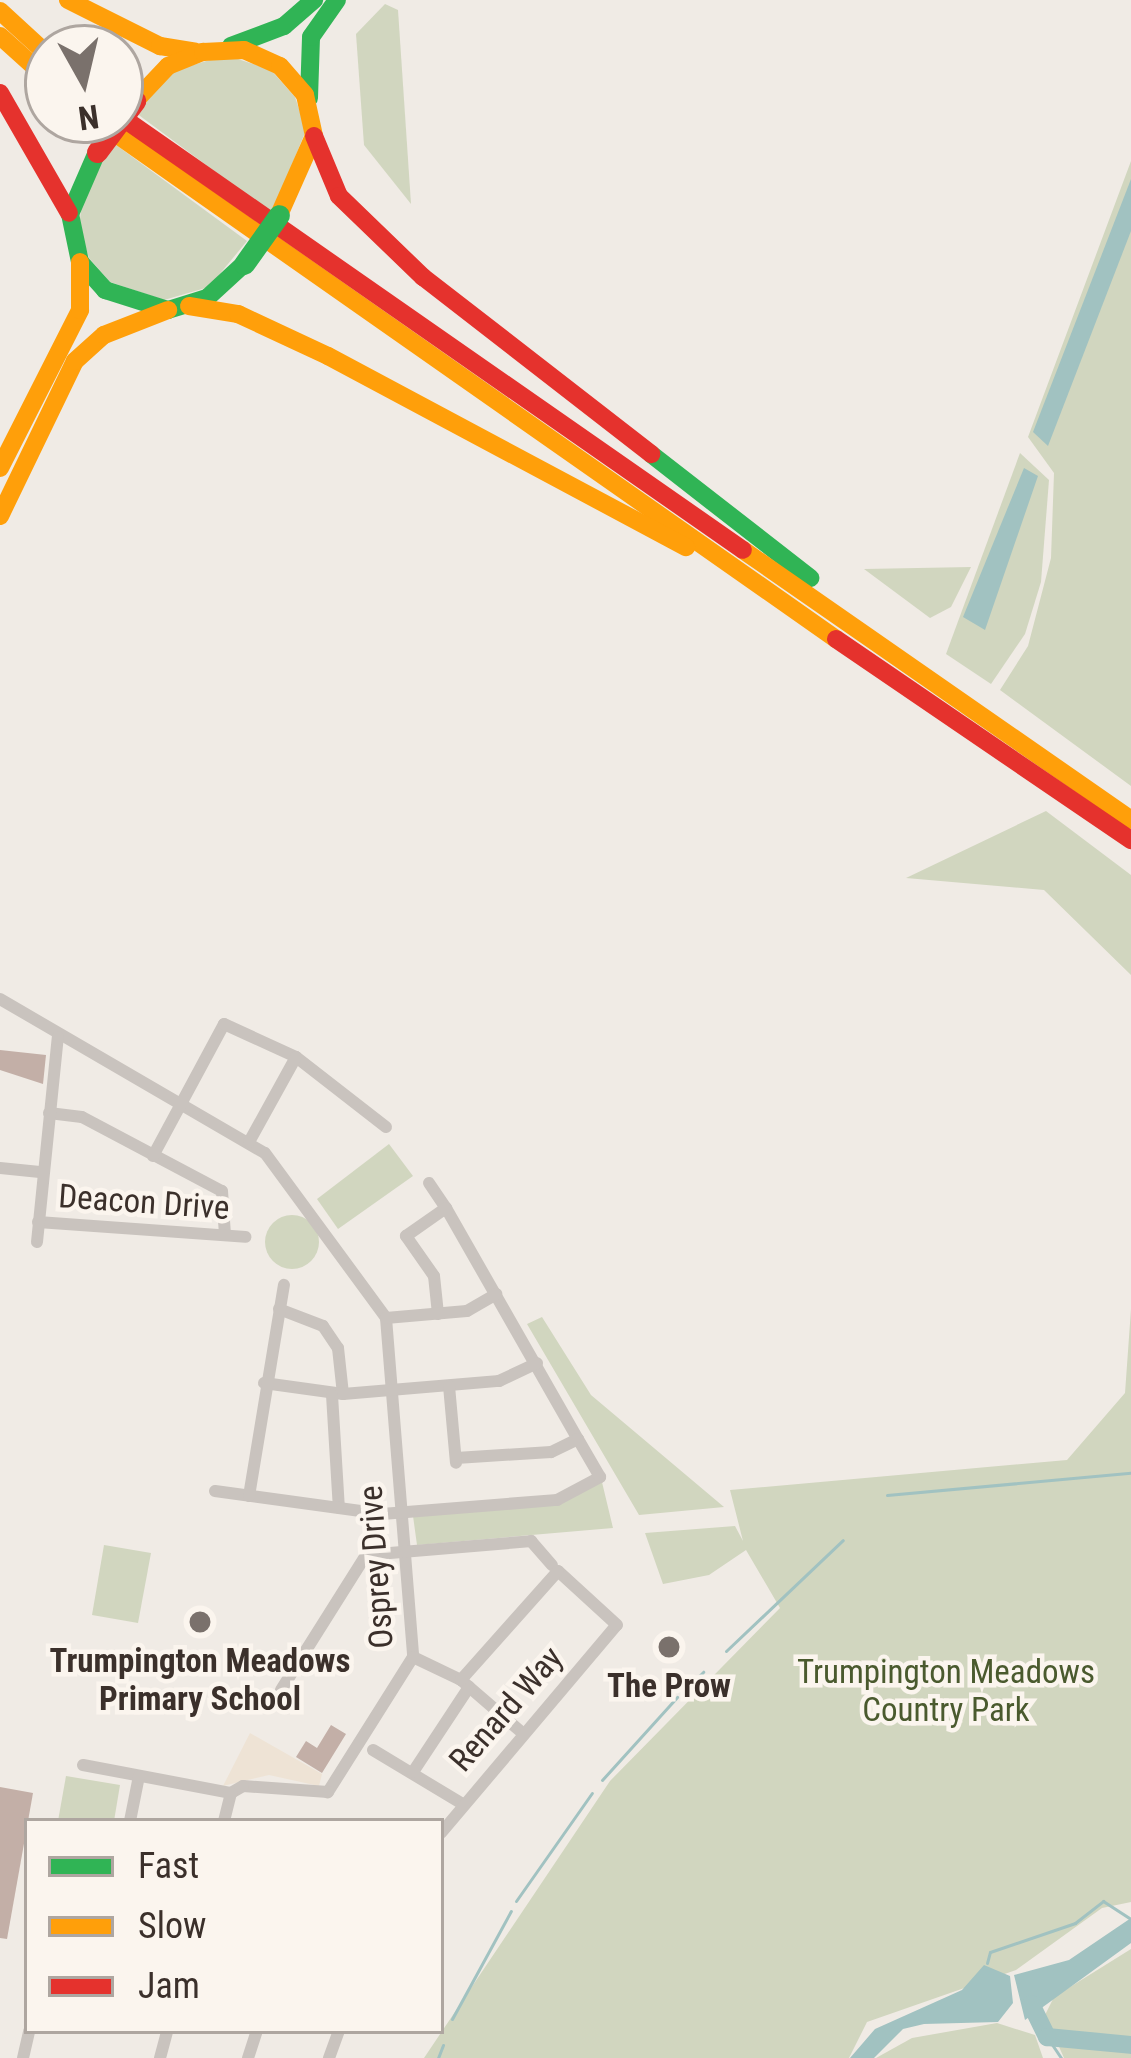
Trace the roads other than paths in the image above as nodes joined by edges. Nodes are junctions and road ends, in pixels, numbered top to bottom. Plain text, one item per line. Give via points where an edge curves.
1 (68, 0) edge
2 (314, 0) edge
3 (337, 0) edge
4 (0, 11) edge
5 (24, 33) edge
6 (0, 36) edge
7 (210, 51) junction
8 (24, 58) edge
9 (144, 92) edge
10 (0, 93) edge
11 (310, 107) junction
12 (144, 120) edge
13 (314, 136) junction
14 (103, 144) edge
15 (128, 144) edge
16 (70, 214) junction
17 (80, 262) junction
18 (178, 308) junction
19 (0, 468) edge
20 (0, 516) edge
21 (782, 597) junction
22 (861, 627) junction
23 (1131, 820) edge
24 (1131, 840) edge
25 (1, 1000) edge
26 (58, 1037) junction
27 (296, 1057) junction
28 (181, 1105) junction
29 (50, 1113) junction
30 (386, 1127) dead end
31 (249, 1142) junction
32 (153, 1156) junction
33 (0, 1168) edge
34 (40, 1172) junction
35 (429, 1183) dead end
36 (446, 1208) junction
37 (38, 1222) junction
38 (225, 1235) junction
39 (245, 1237) dead end
40 (37, 1242) dead end
41 (284, 1285) dead end
42 (496, 1294) junction
43 (279, 1309) junction
44 (438, 1314) junction
45 (386, 1318) junction
46 (537, 1363) junction
47 (264, 1383) junction
48 (449, 1386) junction
49 (391, 1391) junction
50 (338, 1395) junction
51 (578, 1439) junction
52 (215, 1491) dead end
53 (249, 1496) junction
54 (339, 1508) junction
55 (400, 1512) junction
56 (404, 1552) junction
57 (552, 1565) dead end
58 (412, 1657) junction
59 (465, 1683) junction
60 (281, 1690) dead end
61 (519, 1730) junction
62 (374, 1750) dead end
63 (83, 1766) dead end
64 (413, 1772) junction
65 (139, 1776) junction
66 (231, 1792) junction
67 (461, 1803) junction
68 (131, 1818) edge
69 (225, 1818) edge
70 (444, 1828) edge

1 - 7 main road via 160,46
2 - 7 main road via 284,26
3 - 11 main road via 307,50
4 - 5 main road
6 - 8 main road
7 - 9 main road via 168,66
7 - 11 main road via 269,59
10 - 16 main road
11 - 13 main road
12 - 22 main road
13 - 18 main road, bridge via 279,214 244,264
13 - 22 main road via 339,196 423,277 831,593
14 - 16 main road, bridge
15 - 21 main road via 319,285
16 - 17 main road
17 - 18 main road via 118,299
17 - 19 main road via 80,310
18 - 20 main road via 104,335 75,361
18 - 21 main road via 238,314 328,356
21 - 24 main road
22 - 23 main road
25 - 26 street
26 - 28 street
26 - 29 street, Deacon Drive
27 - 28 street via 224,1024
27 - 30 street
27 - 31 street
28 - 31 street
28 - 32 street
29 - 32 street via 82,1117
29 - 34 street, Deacon Drive
31 - 45 street
32 - 38 street via 222,1191
33 - 34 street
34 - 37 street, Deacon Drive
35 - 36 street
36 - 42 street
36 - 44 street via 406,1236 434,1276
37 - 38 street, Deacon Drive
37 - 40 street, Deacon Drive
38 - 39 street, Deacon Drive
41 - 43 street
42 - 44 street
42 - 46 street
43 - 47 street
43 - 50 street via 322,1326 338,1348
44 - 45 street
45 - 49 street, Osprey Drive
46 - 48 street via 508,1379
46 - 51 street
47 - 50 street
47 - 53 street
48 - 49 street
48 - 51 street via 456,1462 551,1452
49 - 50 street
49 - 55 street, Osprey Drive
50 - 54 street
51 - 55 street via 600,1477 557,1500
52 - 53 street
53 - 54 street
54 - 55 street
55 - 56 street, Osprey Drive
56 - 57 street via 531,1541
56 - 58 street, Osprey Drive
56 - 60 street via 366,1555
58 - 59 street
58 - 66 street, Osprey Drive via 328,1792
59 - 61 street
59 - 61 street, Renard Way via 559,1571 617,1625
59 - 64 street
61 - 67 street, Renard Way
62 - 64 street
63 - 65 street
64 - 67 street
65 - 66 street
65 - 68 street
66 - 69 street
67 - 70 street, Renard Way

